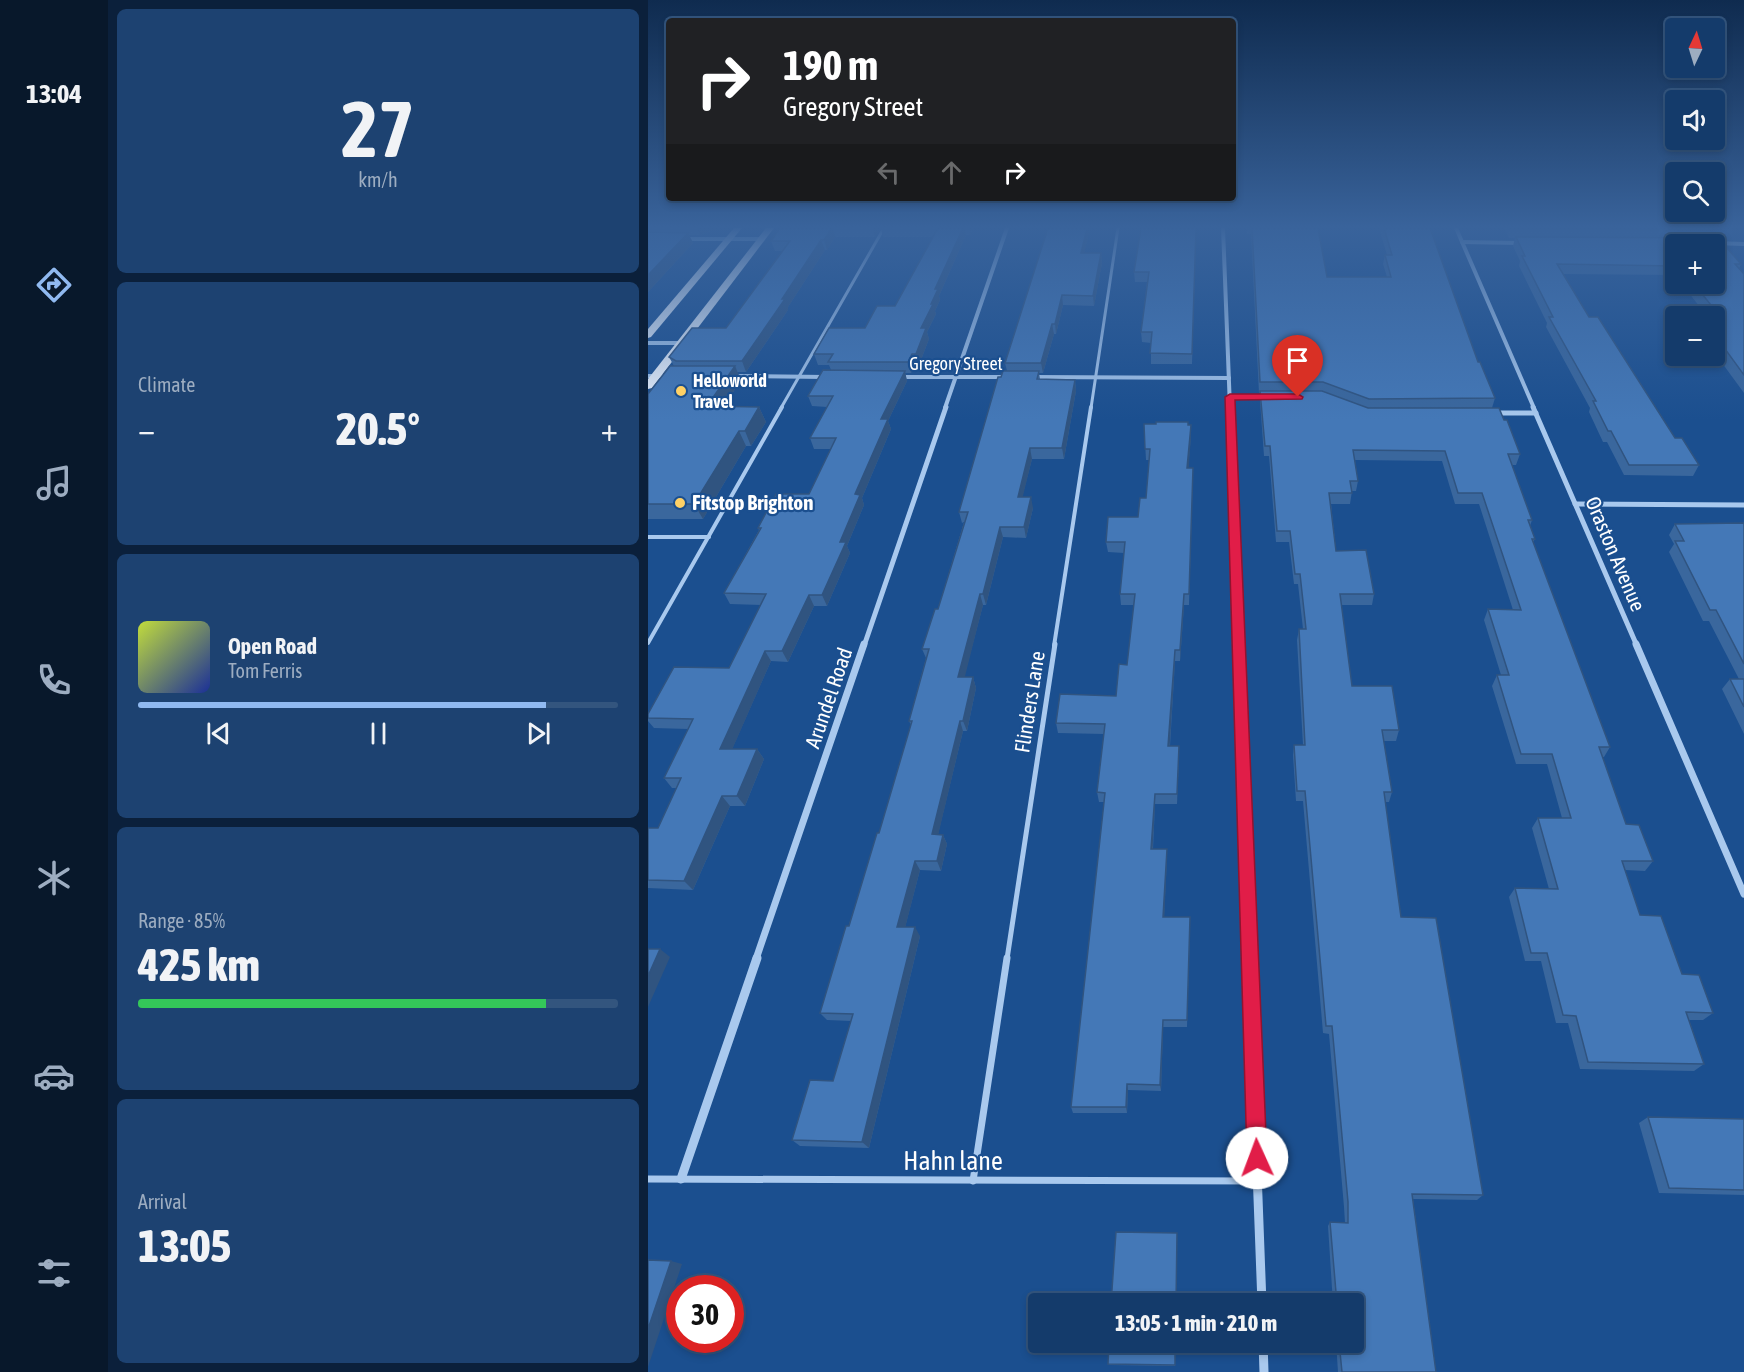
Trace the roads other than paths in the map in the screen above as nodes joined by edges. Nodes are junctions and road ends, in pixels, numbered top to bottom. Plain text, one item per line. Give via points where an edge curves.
1 (684, 292) edge
2 (721, 292) edge
3 (848, 292) edge
4 (986, 292) edge
5 (1109, 292) edge
6 (1226, 292) edge
7 (1483, 292) edge
8 (648, 335) edge
9 (648, 343) edge
10 (681, 343) junction
11 (652, 376) edge
12 (673, 376) edge
13 (719, 376) edge
14 (800, 376) junction
15 (835, 377) edge
16 (892, 377) edge
17 (957, 377) junction
18 (1012, 377) edge
19 (1024, 377) edge
20 (1096, 378) junction
21 (1229, 378) junction
22 (648, 386) edge
23 (1230, 397) junction
24 (1275, 397) edge
25 (1491, 413) edge
26 (1536, 413) junction
27 (1575, 504) junction
28 (1744, 504) edge
29 (648, 537) edge
30 (709, 537) junction
31 (648, 644) edge
32 (1744, 894) edge
33 (648, 1179) edge
34 (681, 1179) junction
35 (973, 1181) junction
36 (1258, 1181) junction
37 (1262, 1293) edge
38 (1263, 1353) edge
39 (1264, 1372) edge

1 - 8 main road
2 - 10 main road
3 - 14 lane
4 - 17 street, Arundel Road
5 - 20 lane, Flinders Lane
6 - 21 street
7 - 26 street, Oraston Avenue
9 - 10 street
10 - 11 main road
11 - 12 street
11 - 22 main road
13 - 14 street
14 - 15 street
14 - 30 lane
16 - 17 street, Gregory Street
17 - 18 street, Gregory Street
17 - 34 street, Arundel Road
19 - 20 street, Gregory Street
20 - 21 street, Gregory Street
20 - 35 lane, Flinders Lane
21 - 23 street
23 - 24 street
23 - 36 street
25 - 26 street
26 - 27 street, Oraston Avenue
27 - 28 street
27 - 32 street, Oraston Avenue
29 - 30 lane
30 - 31 lane
33 - 34 lane, Hahn lane
34 - 35 lane, Hahn lane
35 - 36 lane, Hahn lane
36 - 37 street
38 - 39 street

